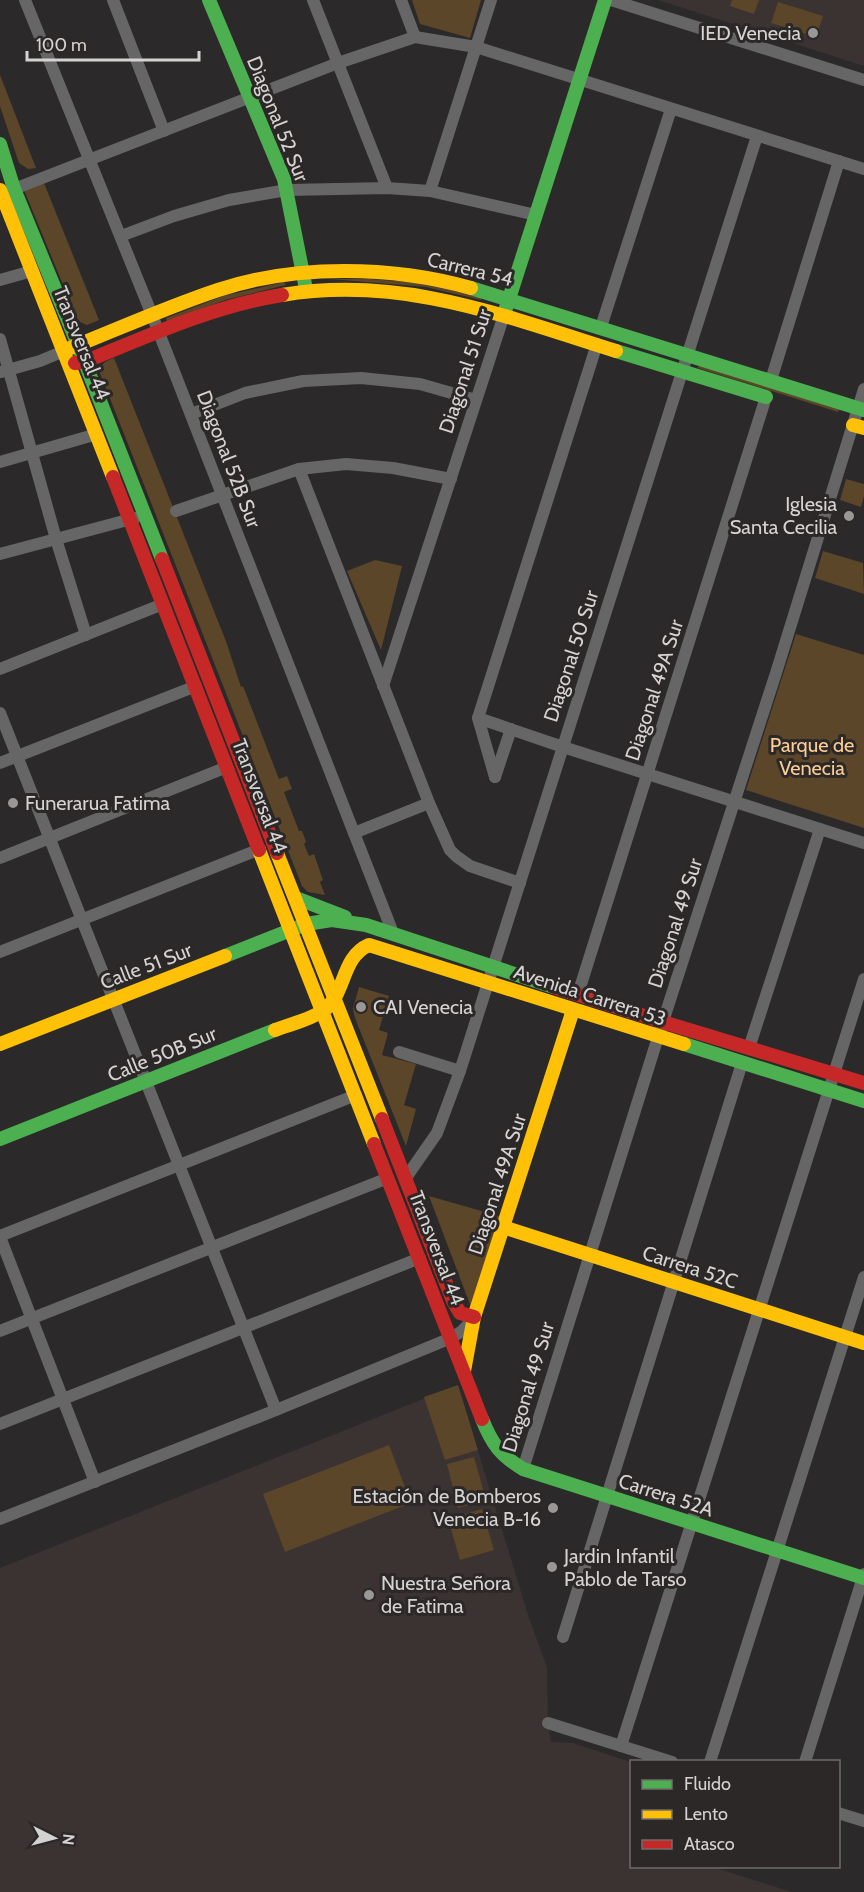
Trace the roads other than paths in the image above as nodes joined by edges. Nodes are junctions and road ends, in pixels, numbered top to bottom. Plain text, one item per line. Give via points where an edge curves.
1 (25, 0) edge
2 (113, 0) edge
3 (209, 0) edge
4 (313, 0) edge
5 (401, 0) edge
6 (491, 0) edge
7 (605, 0) edge
8 (611, 0) edge
9 (415, 37) junction
10 (476, 47) junction
11 (338, 63) junction
12 (579, 80) junction
13 (864, 80) edge
14 (249, 98) junction
15 (671, 109) junction
16 (164, 131) junction
17 (758, 136) junction
18 (0, 144) edge
19 (90, 159) junction
20 (839, 161) junction
21 (864, 169) edge
22 (387, 188) junction
23 (7, 190) edge
24 (287, 190) junction
25 (430, 191) junction
26 (536, 215) junction
27 (121, 236) junction
28 (32, 271) junction
29 (303, 273) junction
30 (0, 280) edge
31 (306, 290) junction
32 (509, 298) junction
33 (152, 315) junction
34 (504, 315) junction
35 (601, 327) junction
36 (159, 332) junction
37 (0, 339) edge
38 (597, 344) junction
39 (78, 345) junction
40 (688, 354) junction
41 (66, 355) junction
42 (84, 362) junction
43 (4, 371) edge
44 (682, 371) junction
45 (771, 380) junction
46 (864, 389) edge
47 (766, 398) joint
48 (476, 400) junction
49 (861, 409) edge
50 (191, 414) junction
51 (858, 427) edge
52 (97, 434) junction
53 (31, 453) junction
54 (0, 462) edge
55 (299, 469) junction
56 (451, 479) junction
57 (222, 495) junction
58 (176, 511) dead end
59 (145, 515) junction
60 (130, 519) junction
61 (56, 539) junction
62 (0, 554) edge
63 (163, 604) junction
64 (86, 635) junction
65 (0, 669) edge
66 (196, 686) junction
67 (383, 686) junction
68 (0, 713) edge
69 (478, 718) junction
70 (511, 729) junction
71 (563, 747) junction
72 (17, 756) junction
73 (0, 763) edge
74 (227, 767) junction
75 (648, 774) junction
76 (735, 802) junction
77 (429, 803) junction
78 (820, 829) junction
79 (354, 833) junction
80 (50, 838) junction
81 (864, 843) edge
82 (260, 849) junction
83 (0, 858) edge
84 (520, 883) junction
85 (296, 898) junction
86 (82, 920) junction
87 (306, 924) junction
88 (366, 925) junction
89 (291, 930) junction
90 (393, 933) junction
91 (0, 952) edge
92 (494, 966) junction
93 (864, 979) edge
94 (488, 983) junction
95 (578, 994) junction
96 (333, 999) junction
97 (113, 1000) junction
98 (573, 1010) junction
99 (323, 1011) junction
100 (663, 1022) junction
101 (658, 1037) junction
102 (0, 1044) edge
103 (749, 1048) junction
104 (399, 1052) dead end
105 (742, 1063) junction
106 (460, 1071) junction
107 (834, 1074) junction
108 (146, 1081) junction
109 (864, 1083) edge
110 (829, 1090) junction
111 (356, 1095) junction
112 (864, 1101) edge
113 (0, 1139) edge
114 (179, 1165) junction
115 (388, 1178) junction
116 (405, 1179) junction
117 (503, 1227) junction
118 (0, 1236) edge
119 (212, 1247) junction
120 (590, 1255) junction
121 (420, 1258) junction
122 (864, 1276) edge
123 (674, 1282) junction
124 (759, 1309) junction
125 (474, 1317) junction
126 (32, 1318) junction
127 (243, 1328) junction
128 (0, 1331) edge
129 (845, 1336) junction
130 (451, 1338) junction
131 (864, 1343) edge
132 (464, 1371) junction
133 (63, 1399) junction
134 (276, 1410) junction
135 (481, 1416) joint
136 (0, 1424) edge
137 (523, 1469) junction
138 (95, 1482) junction
139 (607, 1497) junction
140 (0, 1519) edge
141 (691, 1524) junction
142 (777, 1551) junction
143 (864, 1577) edge
144 (563, 1637) dead end
145 (548, 1723) dead end
146 (621, 1746) junction
147 (669, 1760) edge
148 (710, 1760) edge
149 (805, 1760) edge
150 (840, 1814) edge
151 (864, 1821) edge

1 - 19 street, Diagonal 52B Sur
2 - 16 street
3 - 14 street, Diagonal 52 Sur
4 - 11 street
5 - 9 street
6 - 10 street
7 - 12 street, Diagonal 51 Sur
8 - 13 street
9 - 10 street
9 - 11 street
10 - 12 street
10 - 25 street
11 - 14 street
11 - 22 street
12 - 15 street
12 - 26 street, Diagonal 51 Sur
14 - 16 street
14 - 24 street, Diagonal 52 Sur
15 - 17 street
15 - 35 street
16 - 19 street
17 - 20 street
17 - 40 street, Diagonal 50 Sur
18 - 23 street, Transversal 44
19 - 23 street
19 - 27 street, Diagonal 52B Sur
20 - 21 street
20 - 45 street
22 - 24 street
22 - 25 street
23 - 28 street, Transversal 44
23 - 39 street, Transversal 44
24 - 27 street via 229,200
24 - 29 street, Diagonal 52 Sur
25 - 26 street
26 - 32 street, Diagonal 51 Sur
27 - 33 street, Diagonal 52B Sur
28 - 30 street
28 - 41 street, Transversal 44
29 - 31 street, Diagonal 52 Sur
29 - 32 street, Carrera 54 via 408,274
29 - 33 street, Carrera 54 via 218,290
31 - 34 street, Carrera 54 via 408,292
31 - 36 street, Carrera 54 via 222,309
32 - 34 street, Diagonal 51 Sur
32 - 35 street, Carrera 54
33 - 36 street, Diagonal 52B Sur
33 - 39 street, Carrera 54
34 - 38 street, Carrera 54
34 - 48 street, Diagonal 51 Sur
35 - 40 street, Carrera 54
36 - 42 street, Carrera 54
36 - 50 street, Diagonal 52B Sur
37 - 43 street
38 - 44 street, Carrera 54
38 - 69 street
39 - 41 street, Carrera 54
39 - 42 street, Transversal 44
40 - 44 street, Diagonal 50 Sur
40 - 45 street, Carrera 54
41 - 42 street via 76,363
41 - 43 street
41 - 52 street, Transversal 44
42 - 59 street, Transversal 44
43 - 53 street
44 - 47 street, Carrera 54
44 - 71 street, Diagonal 50 Sur
45 - 49 street, Carrera 54
46 - 49 street, Diagonal 49 Sur
47 - 75 street, Diagonal 49A Sur
48 - 50 street via 420,384 362,378 303,381 246,393
48 - 56 street, Diagonal 51 Sur
49 - 51 street, Diagonal 49 Sur
50 - 57 street, Diagonal 52B Sur
51 - 76 street, Diagonal 49 Sur
52 - 53 street
52 - 60 street, Transversal 44
53 - 54 street
53 - 61 street
55 - 56 street via 346,464
55 - 57 street
55 - 67 street
56 - 67 street, Diagonal 51 Sur
57 - 58 street
57 - 79 street, Diagonal 52B Sur
59 - 60 street
59 - 85 street, Transversal 44
60 - 61 street
60 - 63 street, Transversal 44
61 - 62 street
61 - 64 street
63 - 64 street
63 - 66 street, Transversal 44
64 - 65 street
66 - 72 street
66 - 74 street, Transversal 44
67 - 77 street
68 - 72 street
69 - 70 street
69 - 70 street via 495,777
70 - 71 street
71 - 75 street
71 - 84 street, Diagonal 50 Sur
72 - 73 street
72 - 80 street
74 - 80 street
74 - 82 street, Transversal 44
75 - 76 street
75 - 95 street, Diagonal 49A Sur
76 - 78 street
76 - 100 street, Diagonal 49 Sur
77 - 79 street
77 - 84 street via 456,856 470,866
78 - 81 street
78 - 103 street
79 - 90 street, Diagonal 52B Sur
80 - 83 street
80 - 86 street
82 - 86 street
82 - 89 street, Transversal 44
84 - 92 street, Diagonal 50 Sur
85 - 87 street, Transversal 44
85 - 88 street
86 - 91 street
86 - 97 street
87 - 88 street, Avenida Carrera 53 via 332,920
87 - 89 street, Calle 51 Sur
87 - 96 street, Transversal 44
88 - 90 street, Avenida Carrera 53
89 - 97 street, Calle 51 Sur
89 - 99 street, Transversal 44
90 - 92 street, Avenida Carrera 53
92 - 94 street, Diagonal 50 Sur
92 - 95 street, Avenida Carrera 53
93 - 107 street
94 - 96 street, Avenida Carrera 53 via 369,945 357,952
94 - 98 street, Avenida Carrera 53
94 - 106 street, Diagonal 50 Sur
95 - 100 street, Avenida Carrera 53
96 - 99 street, Calle 50B Sur
96 - 116 street, Transversal 44
97 - 102 street, Calle 51 Sur
97 - 108 street
98 - 101 street, Avenida Carrera 53
98 - 117 street, Diagonal 49A Sur
99 - 108 street, Calle 50B Sur
99 - 111 street, Transversal 44
100 - 101 street, Diagonal 49 Sur
100 - 103 street, Avenida Carrera 53
101 - 105 street, Avenida Carrera 53
101 - 120 street, Diagonal 49 Sur
103 - 107 street, Avenida Carrera 53
104 - 106 street
105 - 110 street, Avenida Carrera 53
105 - 123 street
106 - 116 street, Diagonal 50 Sur via 437,1133
107 - 109 street, Avenida Carrera 53
107 - 110 street
108 - 113 street, Calle 50B Sur
108 - 114 street
110 - 112 street, Avenida Carrera 53
110 - 124 street
111 - 114 street
111 - 115 street, Transversal 44
114 - 118 street
114 - 119 street
115 - 119 street
115 - 121 street, Transversal 44
116 - 125 street, Transversal 44 via 453,1301 460,1313
117 - 120 street, Carrera 52C
117 - 125 street, Diagonal 49A Sur
118 - 126 street
119 - 126 street
119 - 127 street
120 - 123 street, Carrera 52C
120 - 137 street, Diagonal 49 Sur
121 - 127 street
121 - 130 street, Transversal 44
122 - 129 street
123 - 124 street, Carrera 52C
123 - 139 street
124 - 129 street, Carrera 52C
124 - 141 street
125 - 130 street
125 - 132 street, Diagonal 49A Sur
126 - 128 street
126 - 133 street
127 - 133 street
127 - 134 street
129 - 131 street, Carrera 52C
129 - 142 street
130 - 132 street, Transversal 44
130 - 134 street
132 - 135 street, Transversal 44
133 - 136 street
133 - 138 street
134 - 138 street
135 - 137 street, Carrera 52A via 496,1448
137 - 139 street, Carrera 52A
138 - 140 street
139 - 141 street, Carrera 52A
139 - 144 street
141 - 142 street, Carrera 52A
141 - 146 street
142 - 143 street, Carrera 52A
142 - 148 street
143 - 149 street
145 - 146 street
146 - 147 street
150 - 151 street

